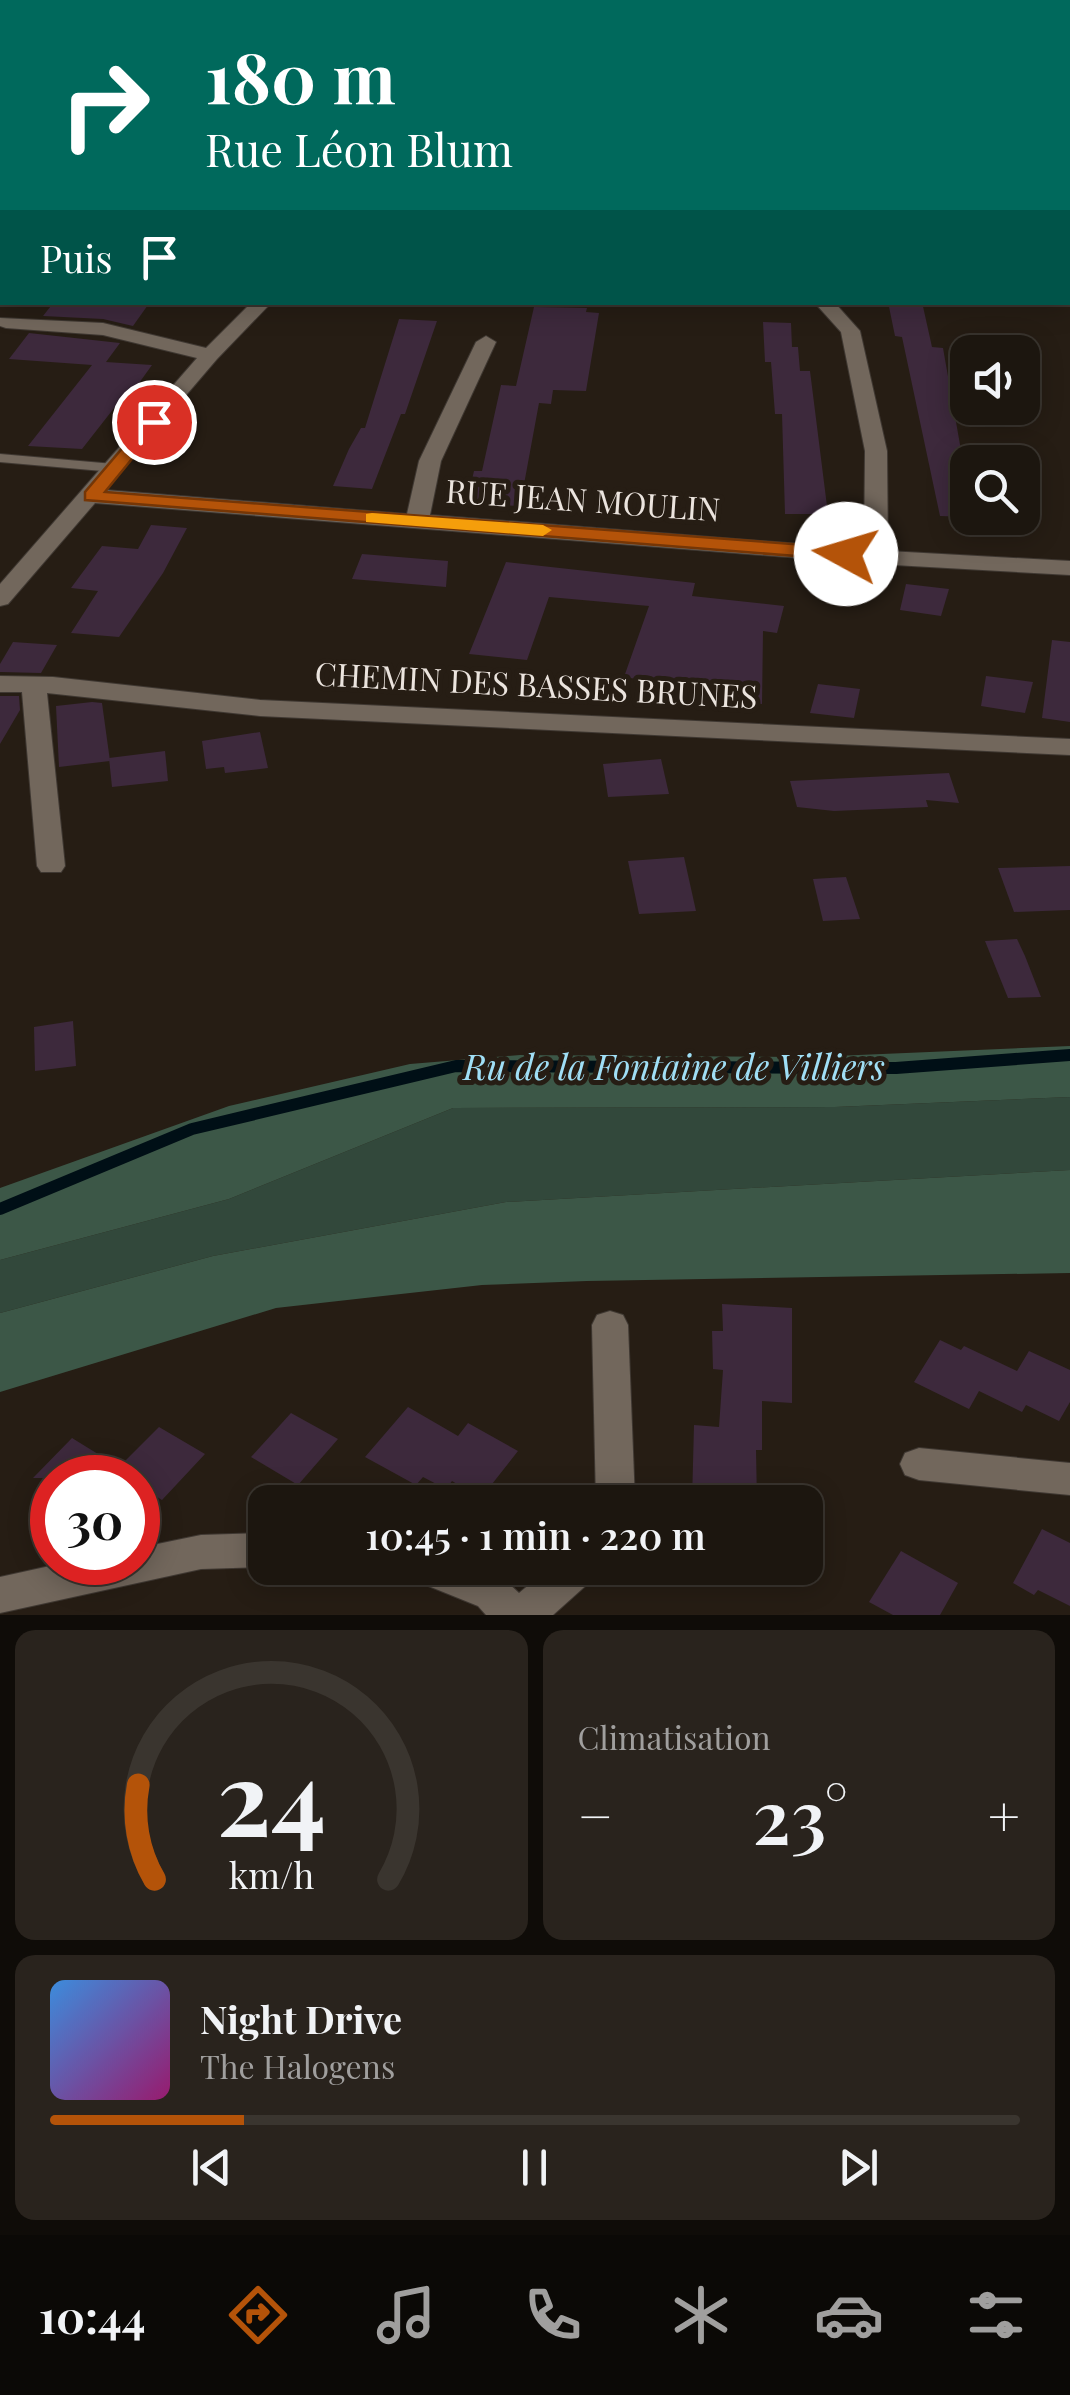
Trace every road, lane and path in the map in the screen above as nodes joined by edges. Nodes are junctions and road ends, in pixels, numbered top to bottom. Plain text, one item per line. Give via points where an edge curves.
1 (21, 305) edge
2 (260, 305) edge
3 (826, 305) edge
4 (3, 325) edge
5 (486, 342) dead end
6 (210, 355) junction
7 (0, 458) edge
8 (114, 468) junction
9 (92, 496) junction
10 (417, 522) junction
11 (876, 557) junction
12 (1070, 568) edge
13 (0, 599) edge
14 (0, 684) edge
15 (34, 685) junction
16 (1070, 747) edge
17 (51, 866) dead end
18 (610, 1324) dead end
19 (919, 1464) dead end
20 (1070, 1480) edge
21 (615, 1485) edge
22 (248, 1551) edge
23 (471, 1585) edge
24 (558, 1585) edge
25 (0, 1594) edge
26 (512, 1615) edge
27 (524, 1615) edge

1 - 4 street
2 - 6 street
3 - 11 street via 850,331 876,451
4 - 6 street via 103,328
5 - 10 street via 430,461
6 - 8 street
7 - 8 lane
8 - 9 street
9 - 10 street, RUE JEAN MOULIN
9 - 13 street
10 - 11 street, RUE JEAN MOULIN
11 - 12 street, RUE JEAN MOULIN
14 - 15 street, CHEMIN DES BASSES BRUNES
15 - 16 street, CHEMIN DES BASSES BRUNES via 260,708
15 - 17 street
18 - 21 street
19 - 20 street
22 - 25 street via 201,1552
23 - 26 street via 492,1594
24 - 27 street

